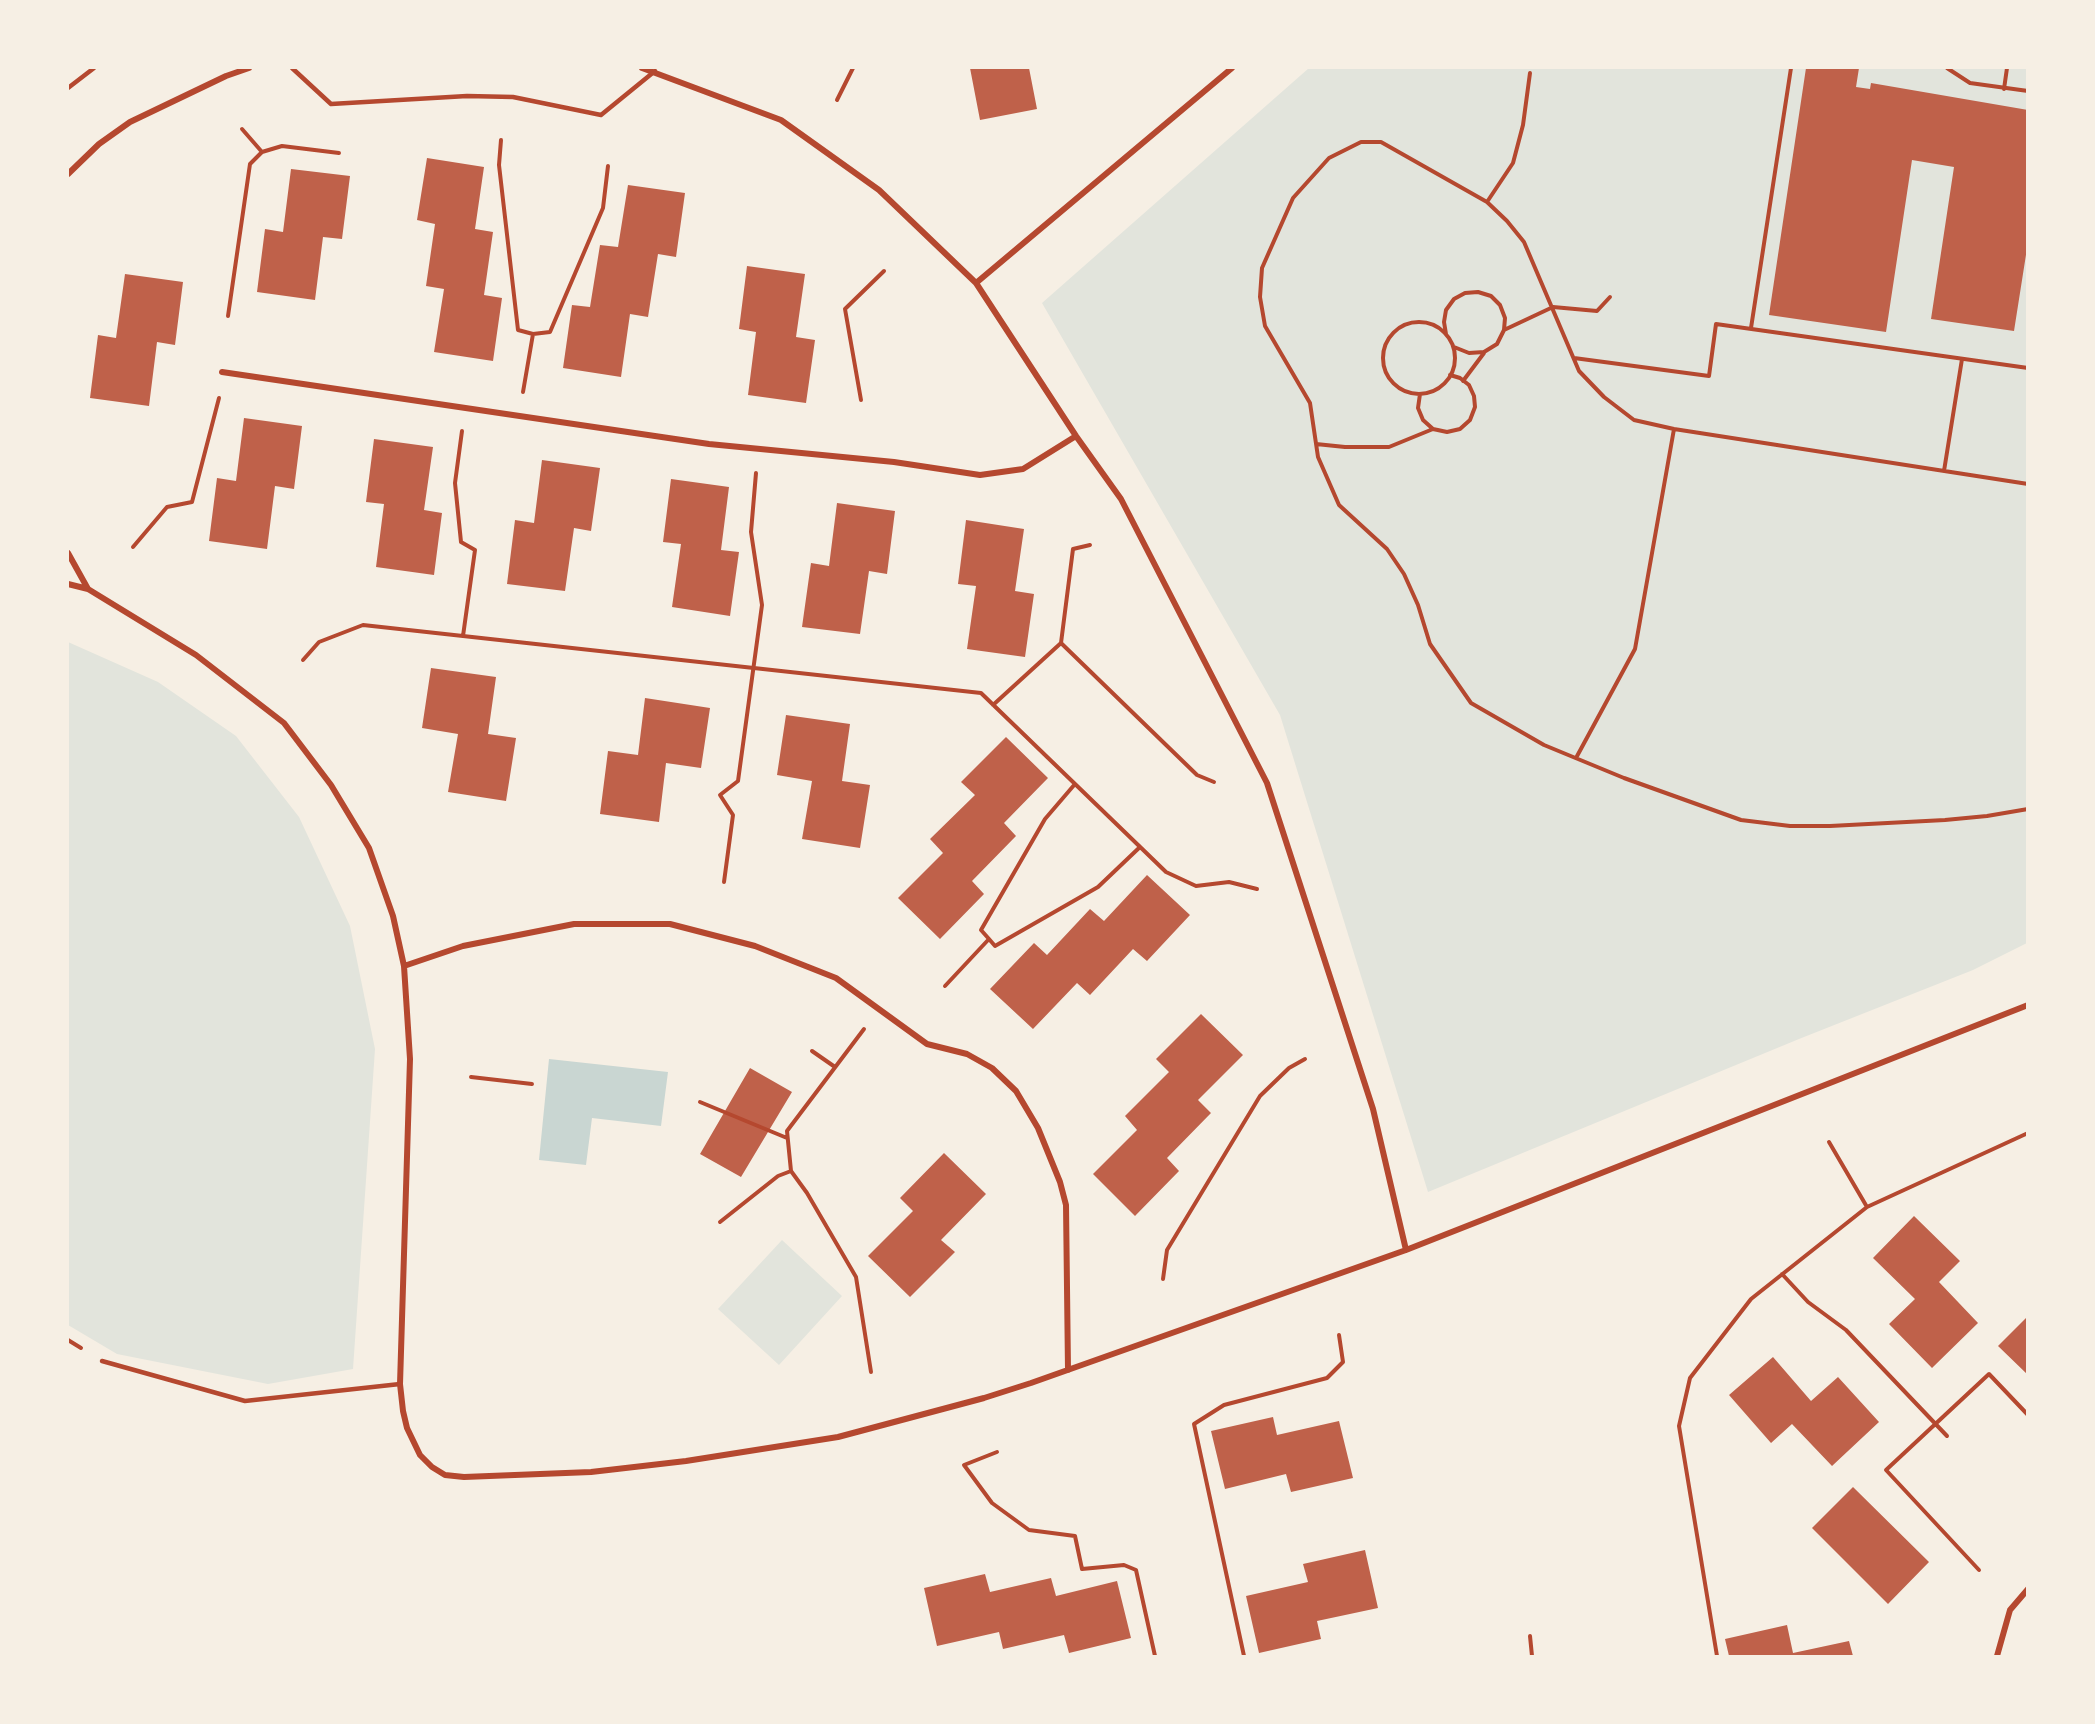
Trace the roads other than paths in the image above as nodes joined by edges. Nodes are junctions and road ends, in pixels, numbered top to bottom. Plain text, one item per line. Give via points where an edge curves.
1 (94, 68) edge
2 (249, 68) edge
3 (292, 68) edge
4 (642, 68) edge
5 (1232, 68) edge
6 (655, 71) junction
7 (68, 88) edge
8 (68, 174) edge
9 (976, 283) junction
10 (222, 372) dead end
11 (1076, 436) junction
12 (68, 553) edge
13 (68, 584) edge
14 (88, 588) junction
15 (404, 966) junction
16 (2028, 1005) edge
17 (1406, 1250) junction
18 (102, 1362) dead end
19 (1068, 1370) junction
20 (400, 1384) junction
21 (2028, 1589) edge
22 (1997, 1656) edge

1 - 7 lane
2 - 8 street via 226,75 130,122 99,144
3 - 6 lane via 331,104 456,96 513,98 601,115
4 - 6 street
5 - 9 street
6 - 9 street via 781,120 879,190
9 - 11 street
10 - 11 street via 709,444 894,462 980,475 1023,469
11 - 17 street via 1121,500 1267,783 1373,1109
12 - 14 street
13 - 14 street
14 - 15 street via 196,655 284,723 331,785 369,848 393,916
15 - 19 street via 463,946 573,924 670,924 754,946 836,978 927,1044 967,1054 992,1068 1016,1090 1033,1118 1066,1205
15 - 20 street via 410,1059
16 - 17 street
17 - 19 street
18 - 20 lane via 245,1401
19 - 20 street via 984,1398 838,1437 591,1472 464,1477 445,1474 420,1455 407,1428
21 - 22 street via 2010,1610

